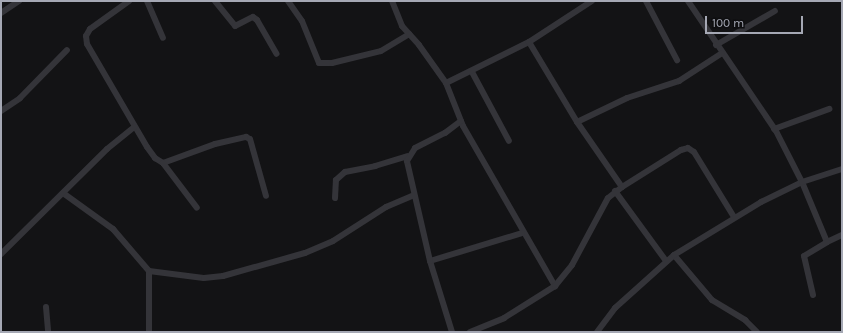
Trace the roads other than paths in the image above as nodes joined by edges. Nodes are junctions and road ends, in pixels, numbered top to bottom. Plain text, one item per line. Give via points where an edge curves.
1 (19, 1) edge
2 (128, 1) edge
3 (147, 1) edge
4 (215, 1) edge
5 (288, 1) edge
6 (392, 1) edge
7 (592, 1) edge
8 (646, 1) edge
9 (688, 1) edge
10 (775, 11) dead end
11 (1, 14) edge
12 (409, 34) junction
13 (163, 38) dead end
14 (529, 42) junction
15 (716, 45) junction
16 (67, 50) dead end
17 (722, 53) junction
18 (277, 54) dead end
19 (677, 60) dead end
20 (472, 72) junction
21 (446, 83) junction
22 (829, 109) dead end
23 (1, 111) edge
24 (461, 121) junction
25 (576, 122) junction
26 (134, 127) junction
27 (774, 129) junction
28 (508, 141) dead end
29 (408, 156) junction
30 (163, 162) junction
31 (842, 169) edge
32 (802, 182) junction
33 (622, 187) junction
34 (615, 191) junction
35 (63, 192) junction
36 (414, 195) junction
37 (266, 196) dead end
38 (335, 198) dead end
39 (197, 208) dead end
40 (734, 217) junction
41 (522, 233) junction
42 (842, 235) edge
43 (827, 242) junction
44 (1, 254) edge
45 (674, 255) junction
46 (430, 261) junction
47 (666, 261) junction
48 (149, 271) junction
49 (555, 286) junction
50 (813, 295) dead end
51 (46, 307) dead end
52 (48, 332) edge
53 (149, 332) edge
54 (452, 332) edge
55 (470, 332) edge
56 (597, 332) edge
57 (757, 332) edge

1 - 11 street
2 - 26 street via 90,29 86,36 87,44
3 - 13 street
4 - 18 street via 234,26 253,17 257,20
5 - 12 street via 302,20 319,63 332,64 381,51
6 - 12 street via 399,21
7 - 14 street
8 - 19 street
9 - 15 street
10 - 15 street
12 - 21 street
14 - 20 street
14 - 25 street
15 - 17 street
16 - 23 street via 20,98
17 - 25 street via 679,81 627,98
17 - 27 street
20 - 21 street
20 - 28 street
21 - 24 street
22 - 27 street
24 - 29 street via 445,133 415,148
24 - 41 street
25 - 33 street
26 - 30 street via 155,158
26 - 35 street via 107,149
27 - 32 street
29 - 36 street via 407,166
29 - 38 street via 345,172 336,180
30 - 37 street via 215,144 246,137 250,139
30 - 39 street
31 - 32 street
32 - 40 street
32 - 43 street
33 - 34 street
33 - 40 street via 688,148 694,152
34 - 47 street
34 - 49 street via 602,207 572,265
35 - 44 street
35 - 48 street via 113,229
36 - 46 street
36 - 48 street via 386,207 333,240 305,253 213,278
40 - 45 street
41 - 46 street
41 - 49 street
42 - 43 street
43 - 50 street via 804,256
45 - 47 street
45 - 57 street via 712,300 745,320
46 - 54 street
47 - 56 street via 615,308
48 - 53 street
49 - 55 street via 504,318
51 - 52 street

